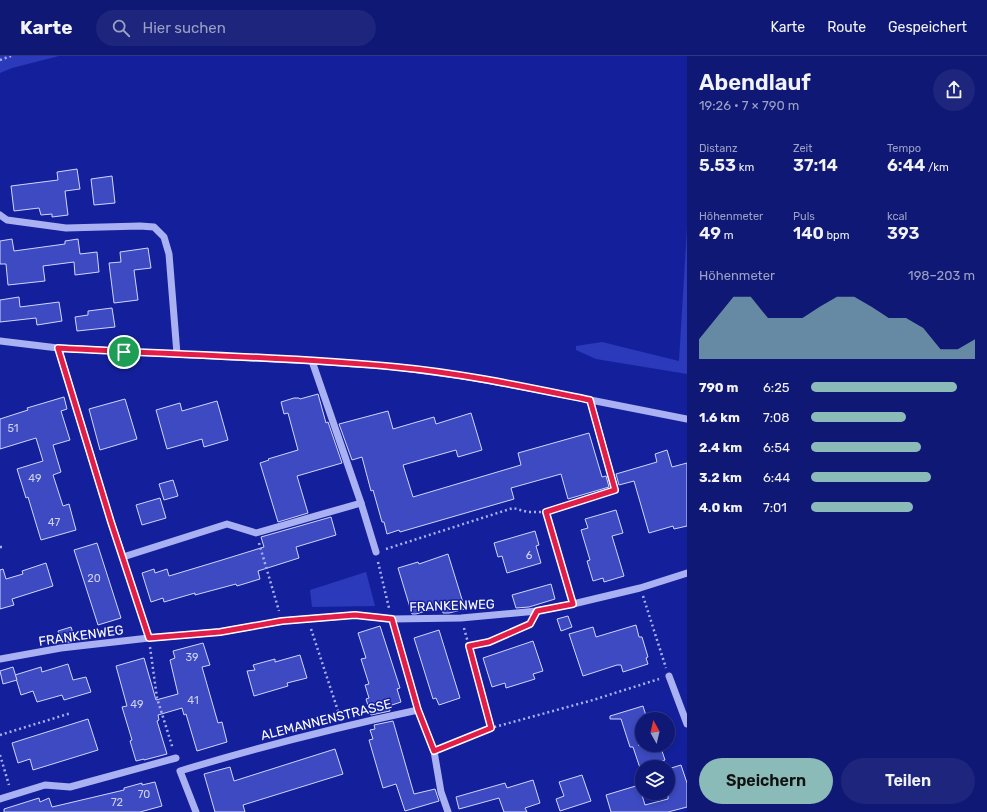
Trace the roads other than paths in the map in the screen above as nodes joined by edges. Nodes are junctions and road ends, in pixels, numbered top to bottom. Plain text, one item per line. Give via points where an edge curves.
1 (0, 215) edge
2 (0, 341) edge
3 (58, 348) junction
4 (177, 354) junction
5 (312, 361) junction
6 (590, 400) junction
7 (687, 419) edge
8 (615, 490) road end
9 (361, 503) junction
10 (376, 552) road end
11 (687, 573) edge
12 (0, 659) edge
13 (669, 676) road end
14 (686, 715) edge
15 (687, 724) edge
16 (176, 758) road end
17 (0, 798) edge
18 (196, 812) edge
19 (448, 812) edge

1 - 4 street via 7,220 66,228 154,227 164,237 169,254
2 - 3 street
3 - 4 street
3 - 9 street via 123,557 227,524 256,532
4 - 5 street
5 - 6 street via 397,367 469,377
5 - 9 street
6 - 7 street
6 - 8 street
9 - 10 street
11 - 12 street, FRANKENWEG via 640,588 537,611 461,618 392,619 355,615 282,621 220,632 62,648
13 - 14 street
14 - 15 street
16 - 17 street via 70,787 45,785
18 - 19 street, ALEMANNENSTRASSE via 180,770 418,710 434,751 441,792

